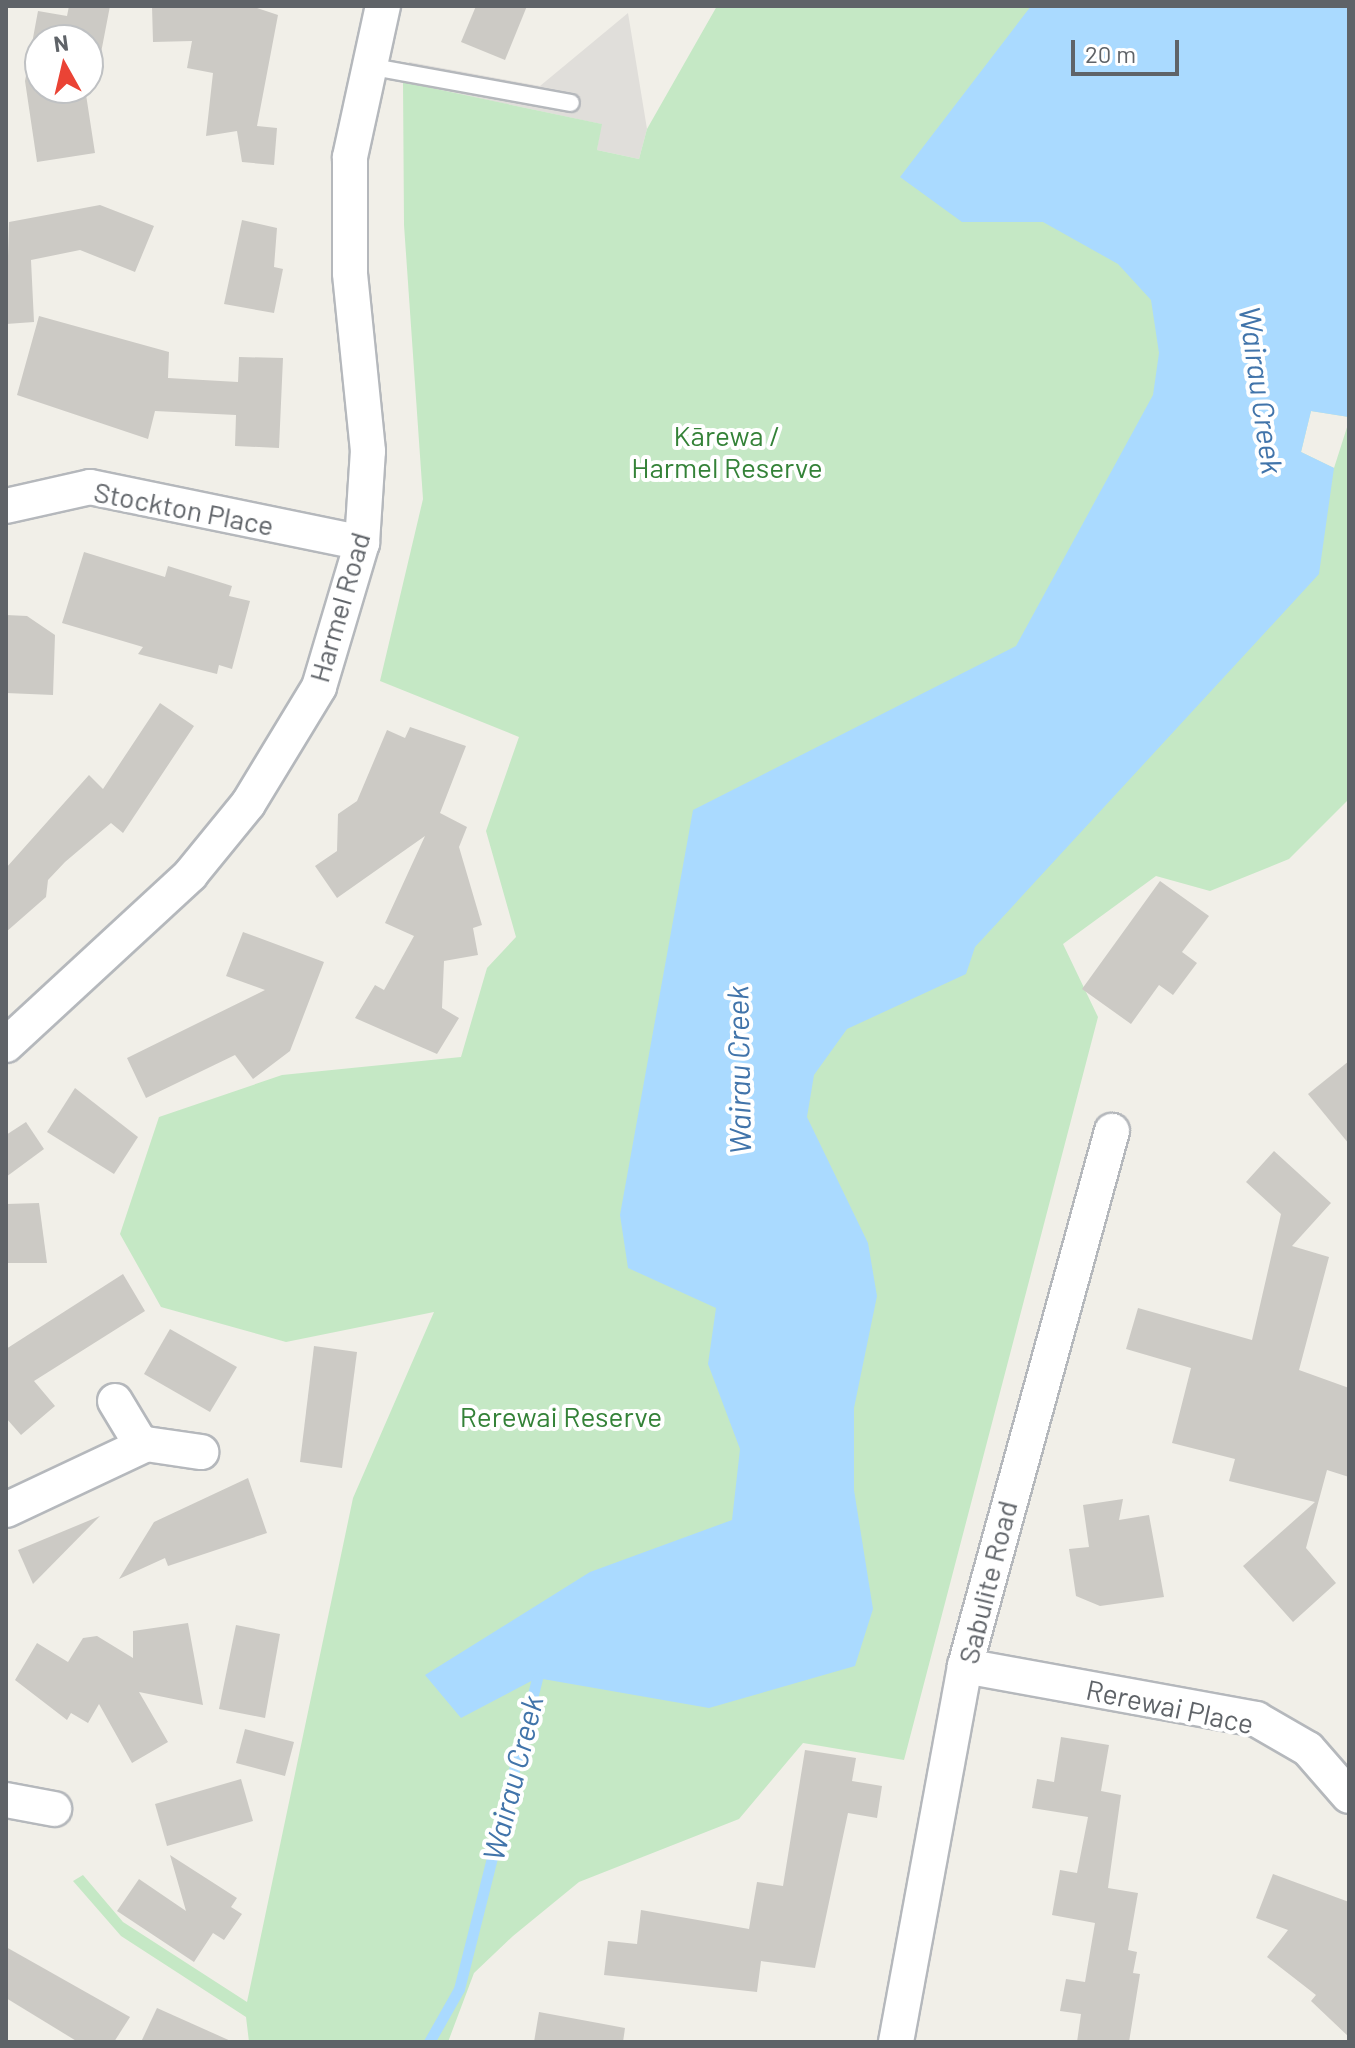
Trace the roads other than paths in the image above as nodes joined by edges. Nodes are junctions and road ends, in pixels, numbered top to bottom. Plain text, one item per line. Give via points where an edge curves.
1 (383, 6) edge
2 (368, 66) junction
3 (571, 103) dead end
4 (6, 506) edge
5 (362, 543) junction
6 (6, 1045) edge
7 (1112, 1131) dead end
8 (115, 1401) dead end
9 (142, 1446) junction
10 (201, 1452) dead end
11 (6, 1510) edge
12 (965, 1666) junction
13 (1349, 1796) edge
14 (6, 1800) edge
15 (54, 1809) dead end
16 (896, 2042) edge

1 - 2 street, Harmel Road
2 - 3 lane
2 - 5 street, Harmel Road via 350,157 350,273 368,451
4 - 5 street, Stockton Place via 90,487
5 - 6 street, Harmel Road via 319,687 248,804 127,940
7 - 12 street, Sabulite Road
8 - 9 street
9 - 10 street
9 - 11 street
12 - 13 street, Rerewai Place via 1256,1719 1308,1749
12 - 16 street, Sabulite Road
14 - 15 street

